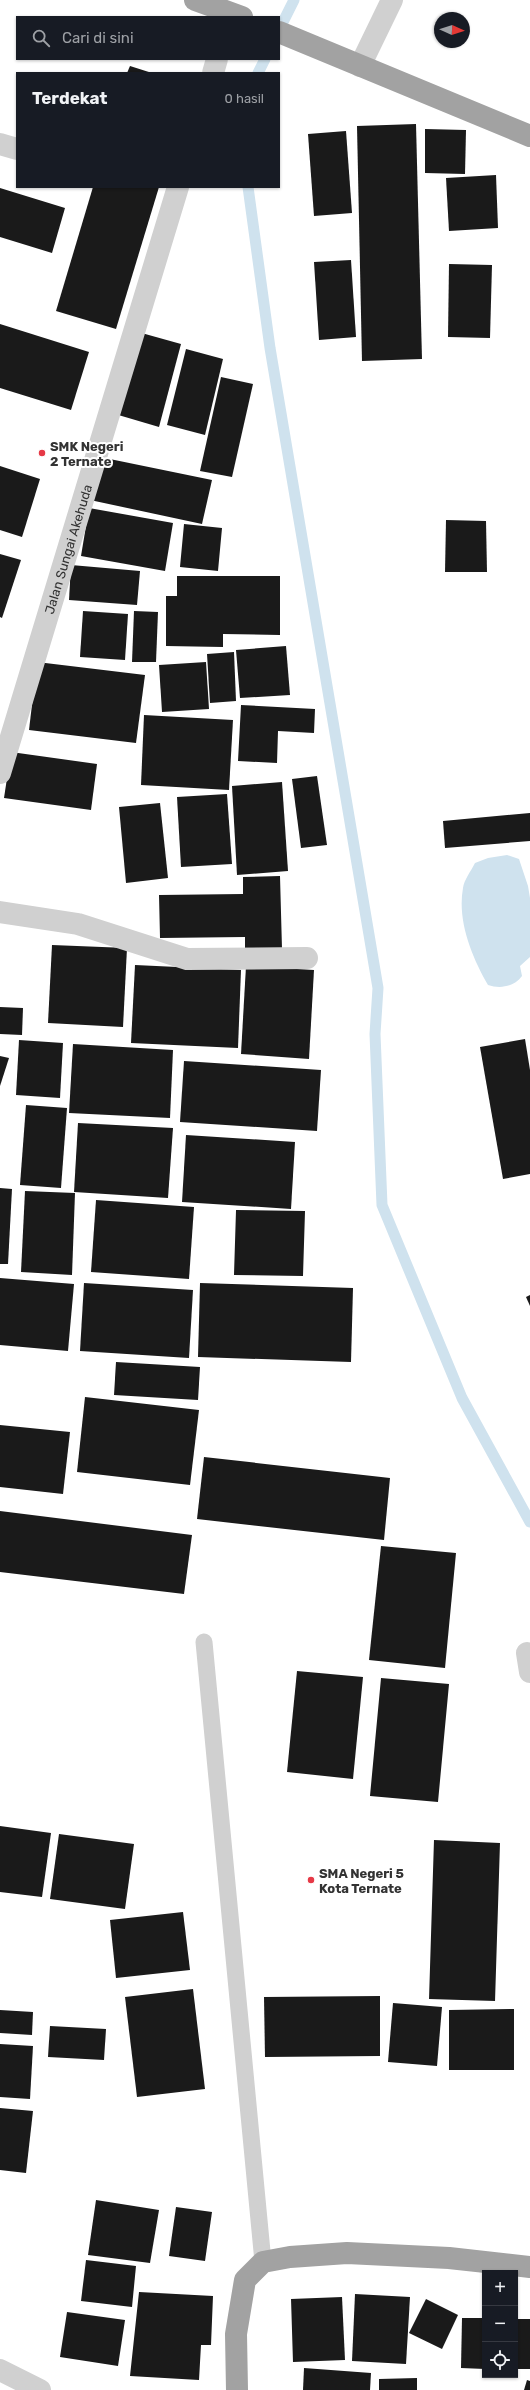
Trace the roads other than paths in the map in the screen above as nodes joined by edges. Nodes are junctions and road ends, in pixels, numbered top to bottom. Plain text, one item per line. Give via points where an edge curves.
1 (195, 0) edge
2 (392, 0) edge
3 (234, 15) edge
4 (280, 32) edge
5 (217, 60) edge
6 (351, 62) junction
7 (213, 72) edge
8 (530, 136) edge
9 (0, 144) edge
10 (16, 149) edge
11 (178, 188) edge
12 (0, 773) edge
13 (0, 912) edge
14 (307, 958) dead end
15 (204, 1642) dead end
16 (263, 2262) junction
17 (530, 2267) edge
18 (0, 2370) edge
19 (40, 2390) edge
20 (237, 2390) edge

1 - 3 highway
2 - 6 street
4 - 6 highway
5 - 7 street
6 - 8 highway
9 - 10 street
11 - 12 street, Jalan Sungai Akehuda
13 - 14 street via 78,924 187,960
15 - 16 lane
16 - 17 highway via 290,2257 347,2253 449,2258
16 - 20 highway via 245,2280 236,2334
18 - 19 street

